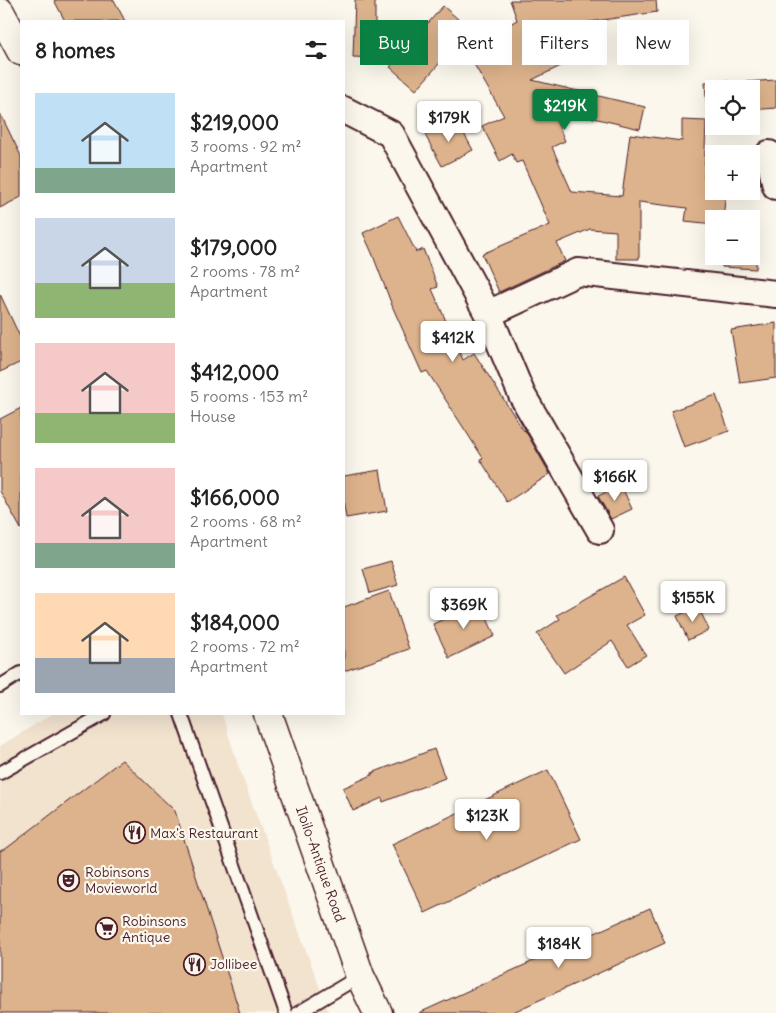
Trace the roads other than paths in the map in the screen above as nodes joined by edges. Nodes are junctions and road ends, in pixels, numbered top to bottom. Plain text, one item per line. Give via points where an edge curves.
1 (0, 12) edge
2 (20, 49) edge
3 (345, 111) edge
4 (770, 154) dead end
5 (776, 186) edge
6 (776, 294) edge
7 (488, 314) junction
8 (600, 530) dead end
9 (20, 674) edge
10 (0, 686) edge
11 (102, 715) edge
12 (181, 715) edge
13 (268, 715) edge
14 (0, 773) edge
15 (360, 976) junction
16 (286, 1013) edge
17 (298, 1013) edge
18 (378, 1013) edge

1 - 2 main road
3 - 7 street via 391,134
4 - 5 street
6 - 7 street via 578,272
7 - 8 street via 522,395
9 - 10 lane
11 - 14 lane
12 - 16 lane
13 - 15 main road, Iloilo-Antique Road
15 - 17 lane
15 - 18 main road, Iloilo-Antique Road

